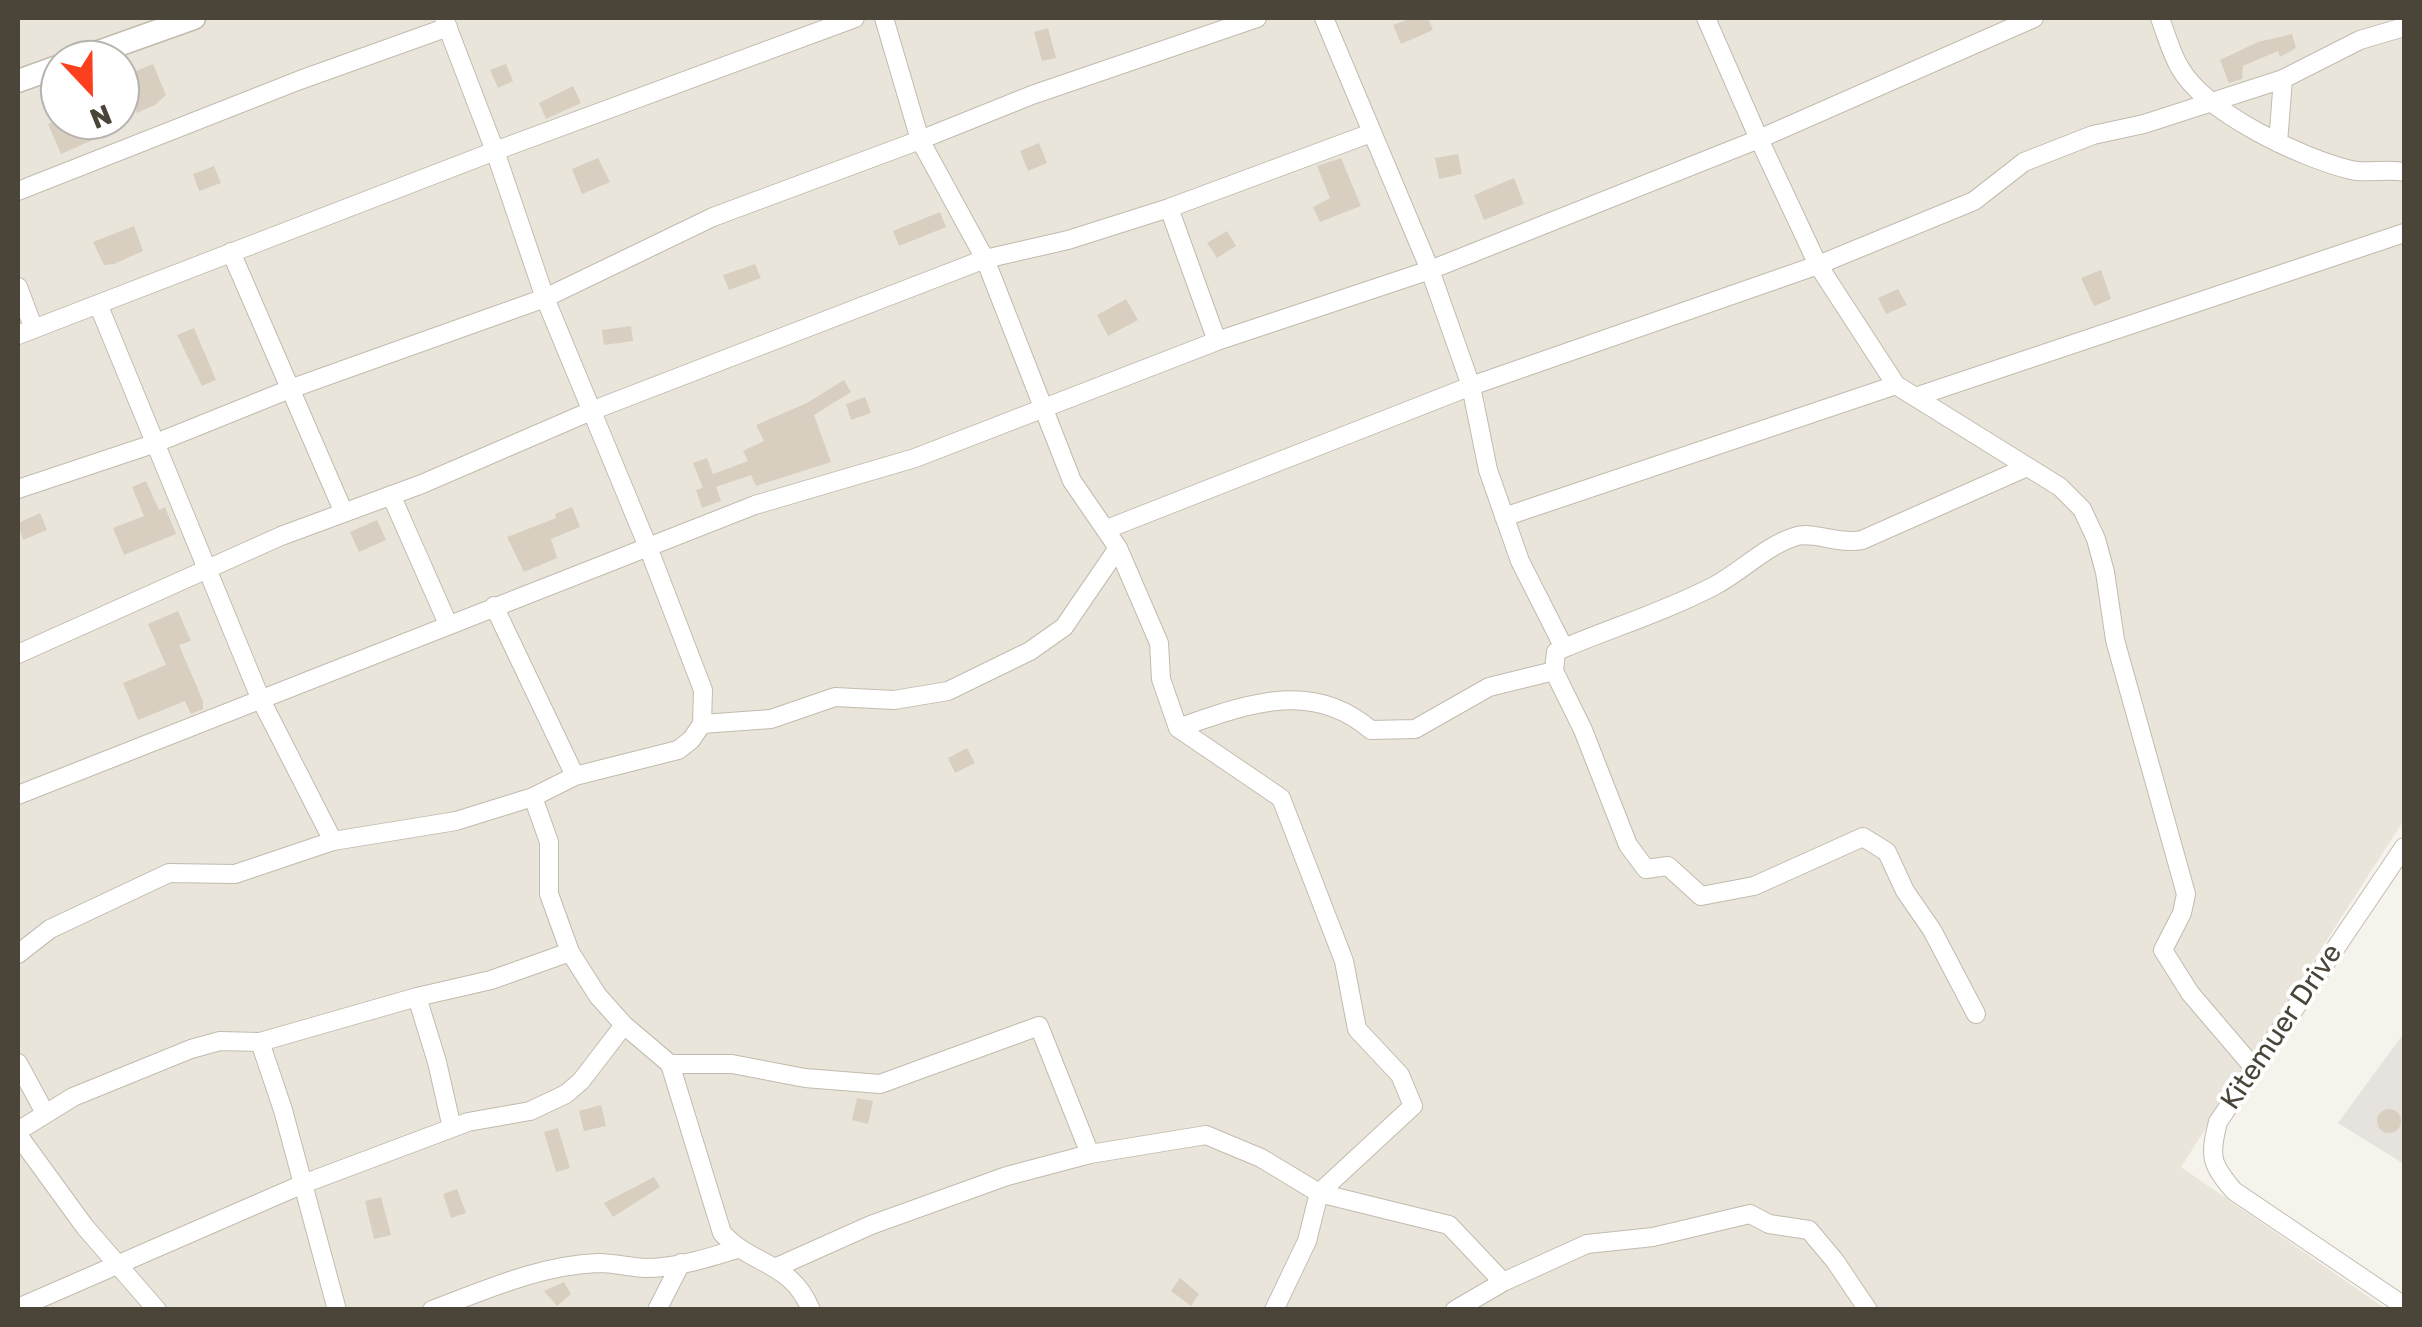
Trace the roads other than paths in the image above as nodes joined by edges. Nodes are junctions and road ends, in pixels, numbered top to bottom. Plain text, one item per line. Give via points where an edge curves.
1 (194, 18) edge
2 (855, 18) edge
3 (884, 18) edge
4 (1257, 18) edge
5 (1324, 18) edge
6 (1706, 18) edge
7 (2034, 18) edge
8 (2160, 18) edge
9 (446, 22) edge
10 (2404, 27) edge
11 (132, 40) edge
12 (2283, 79) junction
13 (2213, 102) junction
14 (1371, 133) junction
15 (920, 140) junction
16 (1759, 140) junction
17 (2278, 144) junction
18 (495, 151) junction
19 (2404, 172) edge
20 (18, 191) edge
21 (1170, 208) junction
22 (2404, 234) edge
23 (231, 252) junction
24 (985, 259) junction
25 (1818, 265) junction
26 (1430, 270) junction
27 (18, 286) edge
28 (545, 298) junction
29 (98, 304) junction
30 (26, 332) edge
31 (1218, 342) junction
32 (1896, 385) junction
33 (1472, 386) junction
34 (290, 389) junction
35 (1915, 397) junction
36 (1044, 406) junction
37 (590, 411) junction
38 (156, 444) junction
39 (2027, 467) junction
40 (18, 489) edge
41 (391, 496) junction
42 (344, 513) junction
43 (1504, 517) junction
44 (1107, 529) junction
45 (648, 547) junction
46 (1118, 548) junction
47 (210, 569) junction
48 (494, 606) junction
49 (448, 624) junction
50 (1564, 648) junction
51 (18, 654) edge
52 (1554, 671) junction
53 (261, 700) junction
54 (702, 724) junction
55 (1178, 728) junction
56 (575, 776) junction
57 (18, 795) edge
58 (532, 797) junction
59 (332, 842) junction
60 (2404, 847) edge
61 (570, 952) junction
62 (18, 954) edge
63 (417, 996) junction
64 (1976, 1014) dead end
65 (624, 1025) junction
66 (260, 1042) junction
67 (18, 1063) edge
68 (670, 1064) junction
69 (2254, 1068) junction
70 (45, 1113) junction
71 (452, 1128) junction
72 (18, 1133) edge
73 (1090, 1154) junction
74 (303, 1184) junction
75 (1319, 1193) junction
76 (737, 1250) junction
77 (681, 1263) junction
78 (116, 1264) junction
79 (777, 1266) junction
80 (1503, 1282) junction
81 (2404, 1306) edge
82 (18, 1308) edge
83 (157, 1310) edge
84 (336, 1310) edge
85 (432, 1310) edge
86 (657, 1310) edge
87 (810, 1310) edge
88 (1274, 1310) edge
89 (1456, 1310) edge
90 (1868, 1310) edge

1 - 11 street
2 - 18 street
3 - 15 street
4 - 15 street via 1032,94
5 - 14 street
6 - 16 street
7 - 16 street
8 - 13 street via 2181,70
9 - 18 street
9 - 20 street
10 - 12 street via 2360,40
12 - 13 street
12 - 17 street
13 - 17 street
13 - 25 street via 2024,162 1974,200
14 - 21 street
14 - 26 street
15 - 24 street
15 - 28 street via 712,217
16 - 25 street
16 - 26 street
17 - 19 street via 2356,172
18 - 23 street
18 - 28 street
21 - 24 street
21 - 31 street
22 - 35 street
23 - 29 street
23 - 34 street
24 - 36 street
24 - 37 street
25 - 32 street
25 - 33 street
26 - 31 street
26 - 33 street
27 - 30 street
28 - 34 street
28 - 37 street
29 - 30 street
29 - 38 street
31 - 36 street
32 - 35 street
32 - 43 street
33 - 43 street
33 - 44 street
34 - 38 street
34 - 42 street
35 - 39 street
36 - 44 street via 1072,480
36 - 45 street via 915,458 755,504
37 - 41 street
37 - 45 street
38 - 40 street
38 - 47 street
39 - 50 street via 1862,540 1843,544 1796,535 1672,607
39 - 69 street via 2082,509 2105,572 2115,640 2186,894 2163,950
41 - 42 street
41 - 49 street
42 - 47 street
43 - 50 street
44 - 46 street
45 - 48 street
45 - 54 street via 703,690
46 - 54 street via 1064,627 948,691 894,700 834,697 771,719
46 - 55 street via 1159,643 1161,680
47 - 51 street
47 - 53 street
48 - 49 street
48 - 56 street
49 - 53 street
50 - 52 street via 1556,652
52 - 55 street via 1489,687 1415,729 1371,730 1350,712 1315,700 1250,703
52 - 64 street via 1628,845 1646,868 1668,866 1701,896 1754,886 1862,837 1887,852
53 - 57 street
53 - 59 street
54 - 56 street via 678,750
55 - 75 street via 1281,798 1344,960 1357,1029 1400,1076 1413,1106
56 - 58 street
58 - 59 street via 456,821
58 - 61 street via 549,842 549,894
59 - 62 street via 235,874 168,874 50,929
60 - 69 street, Kitemuer Drive
61 - 63 street via 491,980
61 - 65 street
63 - 66 street
63 - 71 street
65 - 68 street
65 - 71 street via 566,1094 530,1111
66 - 70 street via 220,1040 191,1049
66 - 74 street
67 - 70 street
68 - 73 street via 732,1064 880,1084 1040,1026
68 - 76 street via 717,1224
69 - 81 street, Kitemuer Drive via 2218,1122 2214,1168 2234,1192
70 - 72 street
71 - 74 street
72 - 78 street
73 - 75 street via 1206,1135
73 - 79 street via 1007,1176
74 - 78 street
74 - 84 street
75 - 80 street via 1449,1225
75 - 88 street via 1307,1241
76 - 77 street
76 - 79 street
77 - 85 street via 597,1263 542,1273
77 - 86 street
78 - 82 street
78 - 83 street
79 - 87 street
80 - 89 street
80 - 90 street via 1587,1244 1653,1237 1750,1214 1809,1230

